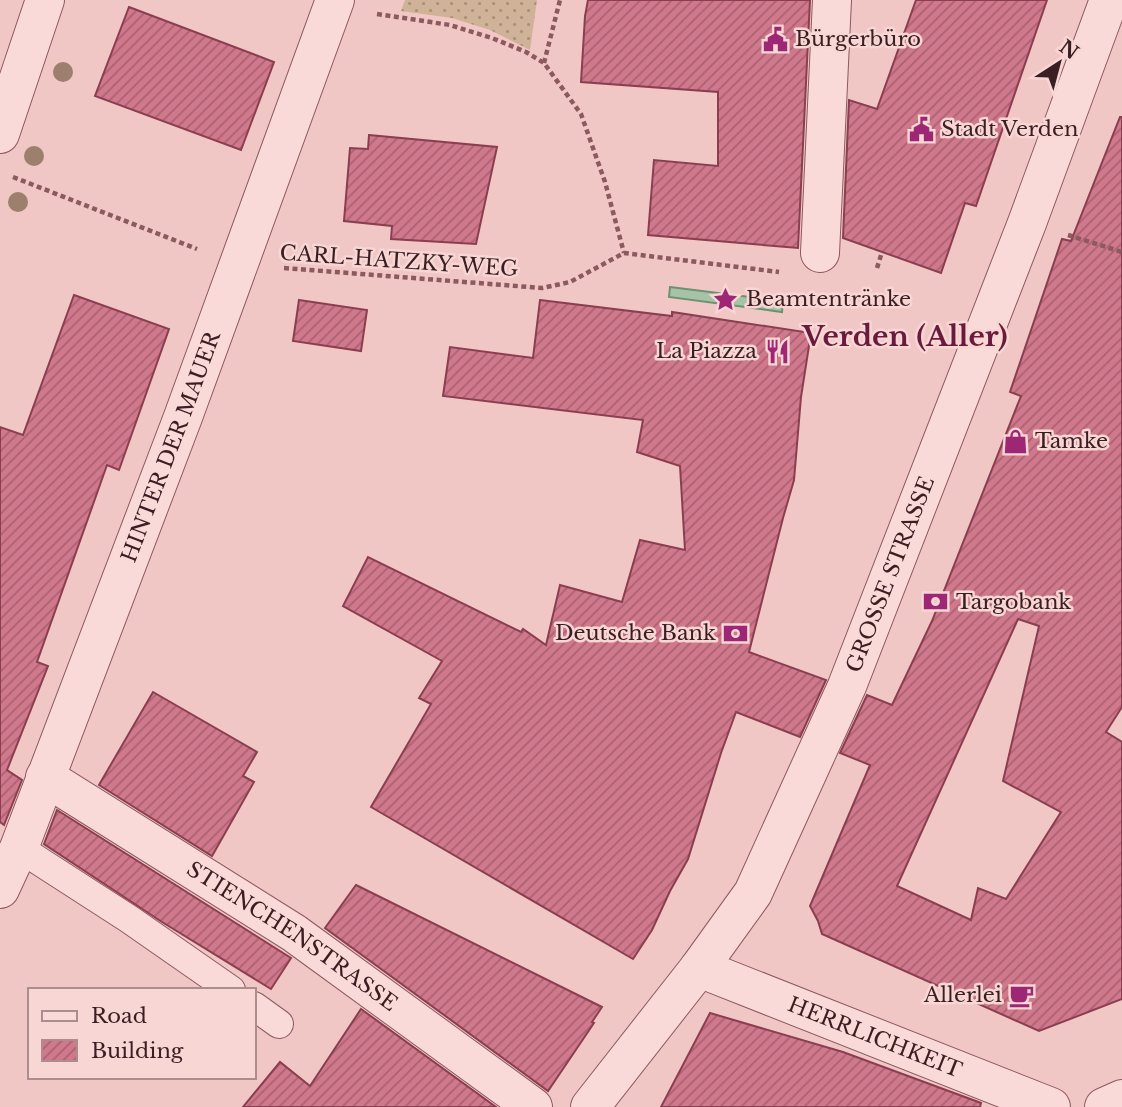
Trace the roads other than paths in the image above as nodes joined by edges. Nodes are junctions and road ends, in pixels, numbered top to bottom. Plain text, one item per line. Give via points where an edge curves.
1 (46, 0) edge
2 (832, 0) edge
3 (1109, 0) edge
4 (334, 1) edge
5 (0, 134) edge
6 (806, 263) road end
7 (45, 777) junction
8 (19, 848) junction
9 (0, 889) edge
10 (699, 968) junction
11 (228, 988) edge
12 (256, 1007) edge
13 (279, 1024) dead end
14 (1122, 1099) edge
15 (533, 1107) edge
16 (590, 1107) edge
17 (1051, 1107) edge
18 (1104, 1107) edge

1 - 5 street
2 - 6 street
3 - 10 street, GROSSE STRASSE via 847,686 753,893
4 - 7 street, HINTER DER MAUER via 183,417
7 - 8 street, HINTER DER MAUER
7 - 15 street, STIENCHENSTRASSE via 295,933
8 - 9 street, HINTER DER MAUER
8 - 11 lane
10 - 16 street, GROSSE STRASSE
10 - 17 street, HERRLICHKEIT
12 - 13 lane
14 - 18 street

